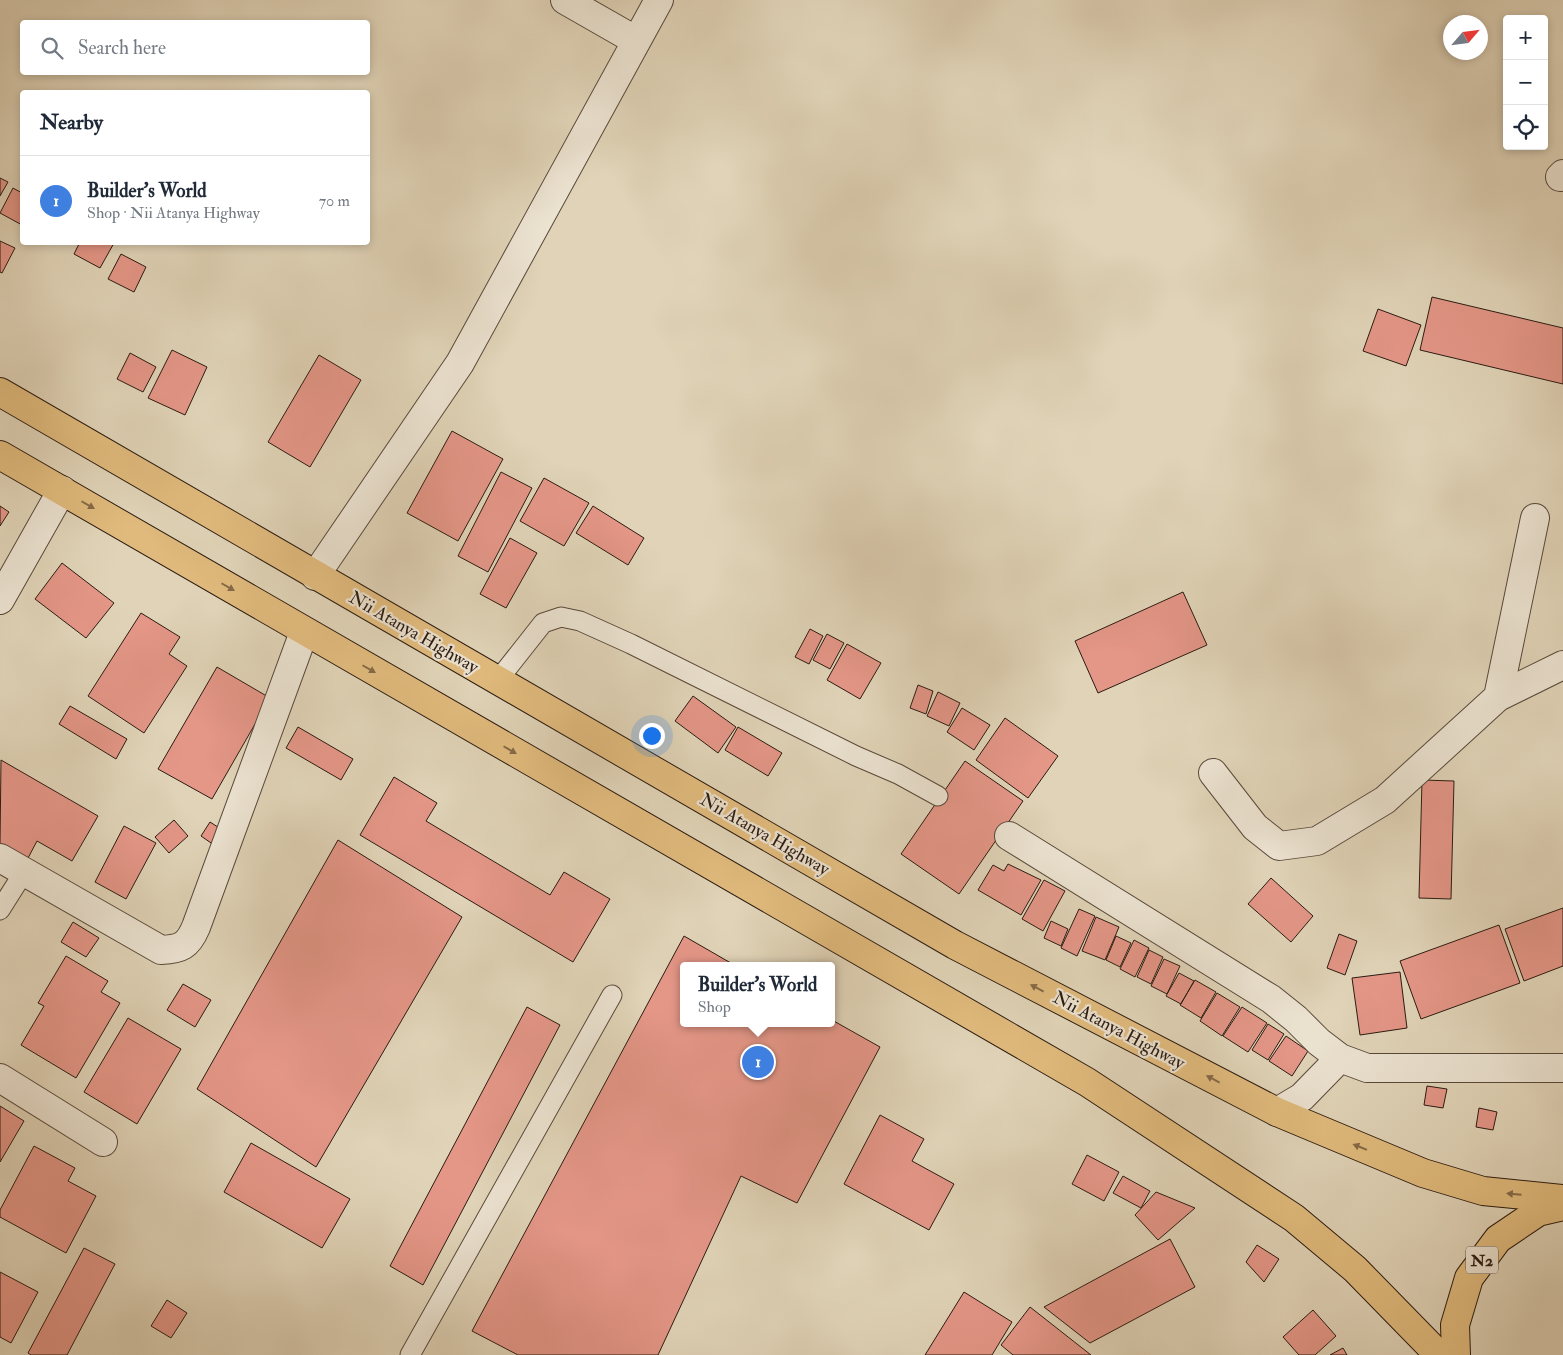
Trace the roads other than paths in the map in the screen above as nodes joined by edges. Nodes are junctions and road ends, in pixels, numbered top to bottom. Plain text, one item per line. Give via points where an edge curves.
1 (565, 0) edge
2 (659, 0) edge
3 (636, 40) junction
4 (0, 392) edge
5 (0, 455) edge
6 (62, 490) junction
7 (1535, 518) dead end
8 (315, 576) junction
9 (0, 600) edge
10 (304, 632) junction
11 (1563, 665) edge
12 (498, 680) junction
13 (1498, 697) junction
14 (1213, 773) dead end
15 (938, 796) dead end
16 (1009, 836) dead end
17 (0, 858) edge
18 (24, 872) junction
19 (0, 910) edge
20 (612, 995) dead end
21 (1340, 1058) junction
22 (1563, 1068) edge
23 (0, 1078) edge
24 (1276, 1112) junction
25 (103, 1142) dead end
26 (1563, 1199) edge
27 (1563, 1206) edge
28 (410, 1355) edge
29 (1440, 1355) edge
30 (1456, 1355) edge

1 - 3 street
2 - 3 street
3 - 8 street via 460,363
4 - 8 main road, Nii Atanya Highway
5 - 6 main road
6 - 9 street
6 -> 10 main road
7 - 13 street
8 - 12 main road, Nii Atanya Highway
10 - 18 street via 191,938 178,949 161,950
10 -> 29 main road via 1087,1082 1294,1218 1355,1269
11 - 13 street
12 - 15 lane via 543,622 561,617 580,621
24 -> 12 main road, Nii Atanya Highway via 955,945
13 - 14 street via 1385,800 1317,841 1280,846 1255,827
16 - 21 street via 1271,999
17 - 18 street
18 - 19 lane
20 - 28 lane
21 - 22 street via 1367,1068
21 - 24 street via 1302,1097
23 - 25 street
26 -> 24 main road, Nii Atanya Highway via 1483,1191 1423,1173
27 - 30 main road, N2 via 1538,1212 1498,1239 1469,1278 1455,1325

